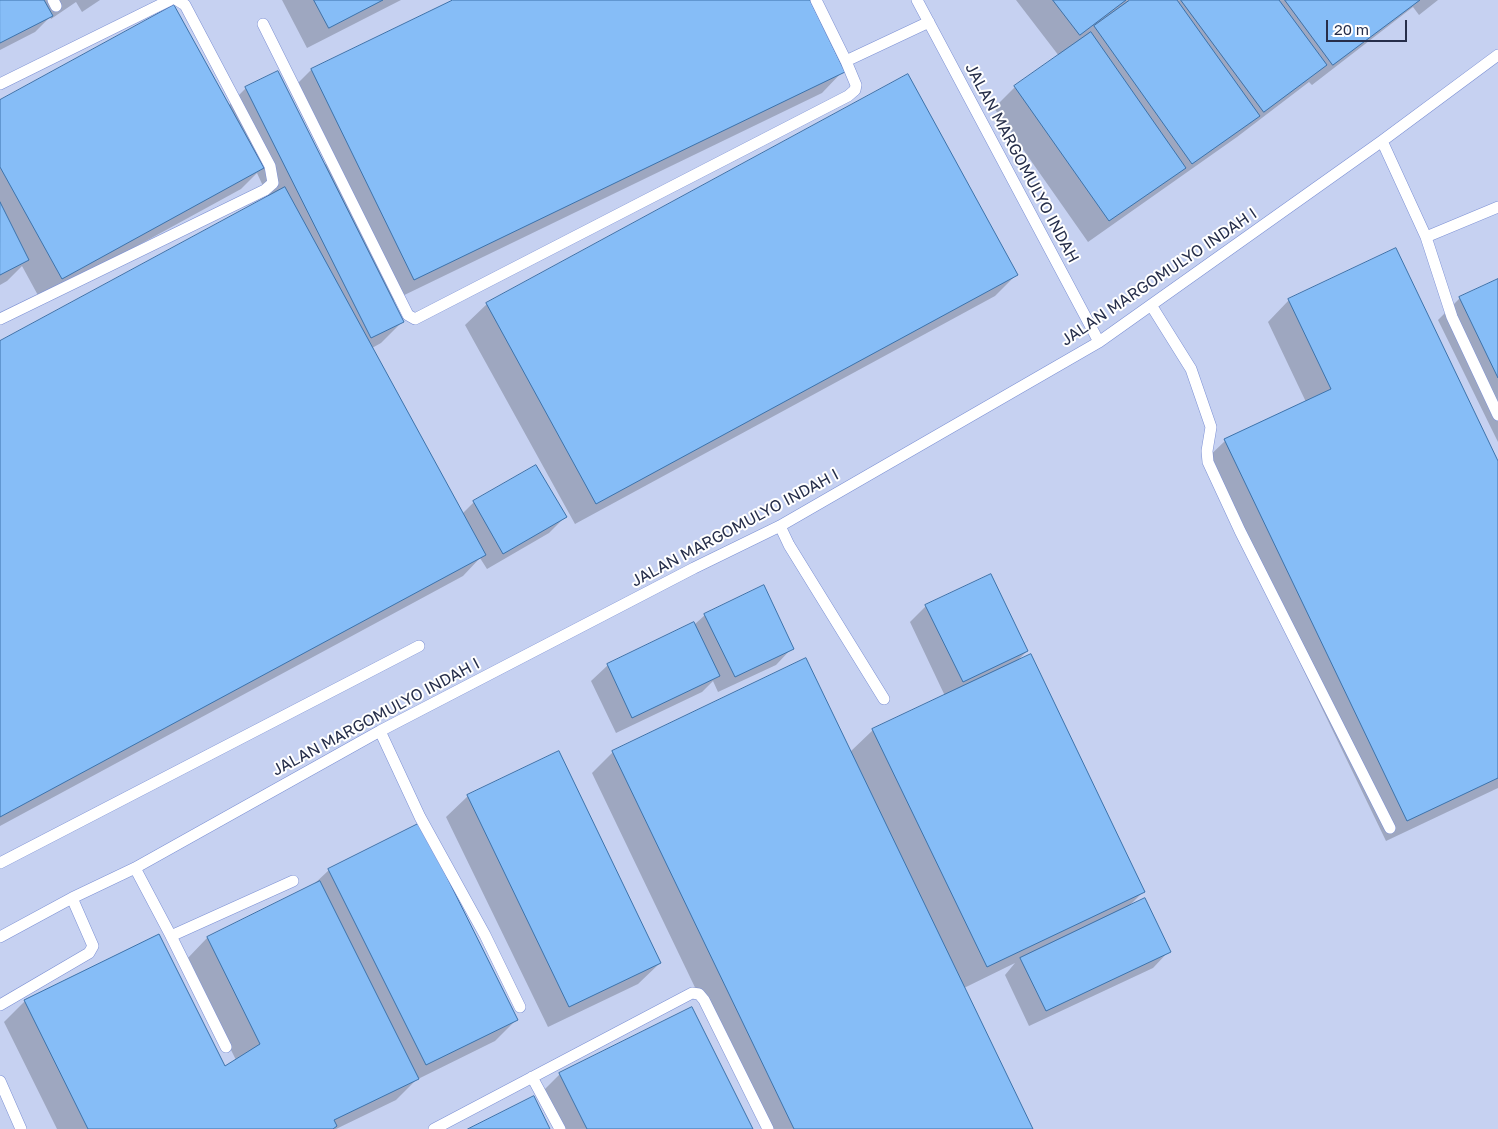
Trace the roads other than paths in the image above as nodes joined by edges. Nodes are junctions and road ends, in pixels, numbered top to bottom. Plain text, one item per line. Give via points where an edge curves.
1 (170, 0) edge
2 (177, 0) edge
3 (816, 0) edge
4 (918, 0) edge
5 (929, 22) junction
6 (263, 24) dead end
7 (1498, 55) edge
8 (846, 62) junction
9 (0, 84) edge
10 (1382, 141) junction
11 (1498, 207) edge
12 (1426, 238) junction
13 (1151, 305) junction
14 (0, 319) edge
15 (1099, 342) junction
16 (1498, 415) edge
17 (780, 526) junction
18 (419, 646) dead end
19 (884, 699) dead end
20 (380, 731) junction
21 (1390, 828) dead end
22 (0, 863) edge
23 (136, 868) junction
24 (293, 881) dead end
25 (72, 898) junction
26 (171, 936) junction
27 (0, 937) edge
28 (0, 1006) edge
29 (520, 1007) dead end
30 (226, 1047) dead end
31 (532, 1077) junction
32 (0, 1082) edge
33 (22, 1129) edge
34 (434, 1129) edge
35 (560, 1129) edge
36 (768, 1129) edge

1 - 9 lane
2 - 14 lane via 186,5 270,166 273,183 256,195
3 - 8 lane
4 - 5 lane, JALAN MARGOMULYO INDAH
5 - 8 lane
5 - 15 lane, JALAN MARGOMULYO INDAH
6 - 8 lane via 408,315 415,319 848,96 856,85
7 - 10 lane, JALAN MARGOMULYO INDAH I
10 - 12 lane
10 - 13 lane, JALAN MARGOMULYO INDAH I
11 - 12 lane
12 - 16 lane via 1452,317
13 - 15 lane, JALAN MARGOMULYO INDAH I
13 - 21 lane via 1191,370 1211,428 1208,462 1240,532
15 - 17 lane, JALAN MARGOMULYO INDAH I
17 - 19 lane
17 - 20 lane, JALAN MARGOMULYO INDAH I
18 - 22 lane
20 - 23 lane, JALAN MARGOMULYO INDAH I
20 - 29 lane via 420,817
23 - 25 lane, JALAN MARGOMULYO INDAH I
23 - 26 lane
24 - 26 lane
25 - 27 lane, JALAN MARGOMULYO INDAH I
25 - 28 lane via 93,946 89,953
26 - 30 lane
31 - 34 lane
31 - 35 lane
31 - 36 lane via 685,995 699,994
32 - 33 lane

